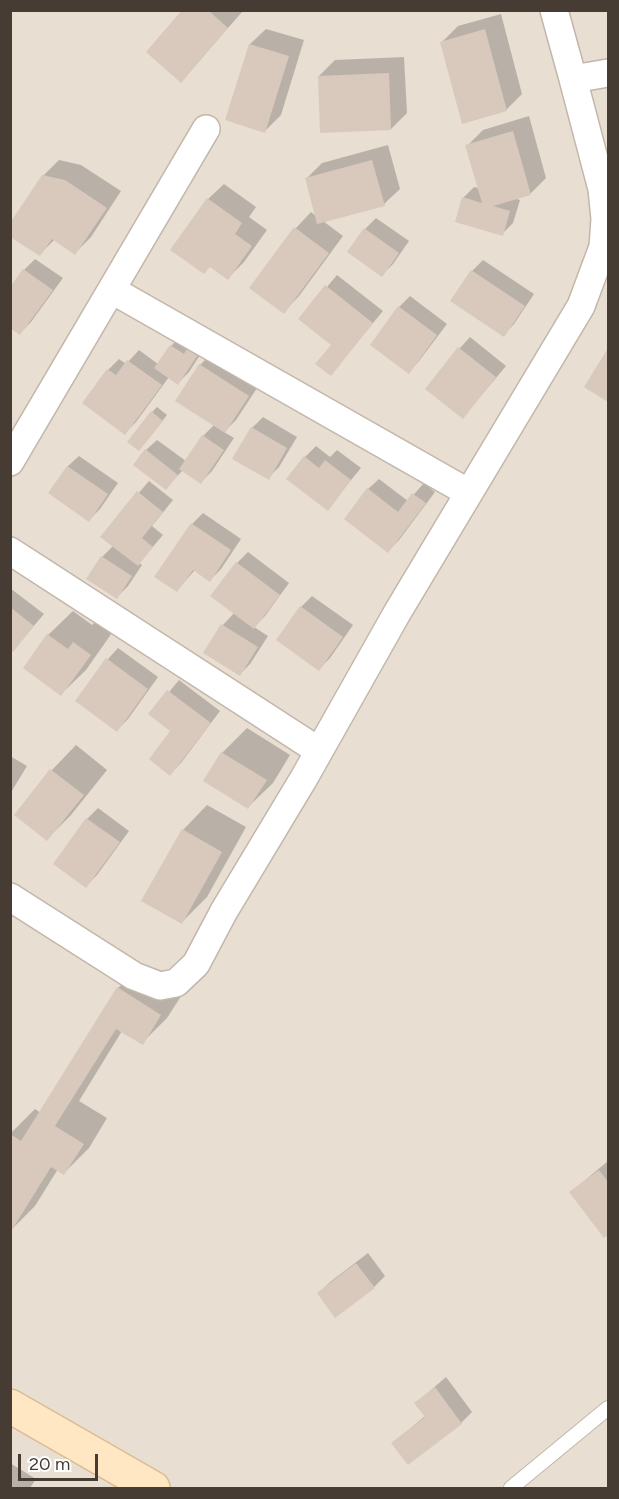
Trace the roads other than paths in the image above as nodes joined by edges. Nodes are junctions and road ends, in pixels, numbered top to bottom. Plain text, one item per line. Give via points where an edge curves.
1 (554, 10) edge
2 (609, 73) edge
3 (573, 79) junction
4 (206, 129) dead end
5 (112, 290) junction
6 (10, 462) edge
7 (469, 493) junction
8 (10, 551) edge
9 (319, 751) junction
10 (10, 897) edge
11 (10, 1406) edge
12 (609, 1408) edge
13 (153, 1488) edge
14 (511, 1488) edge

1 - 3 street
2 - 3 street
3 - 7 street via 603,189 603,247 581,306
4 - 5 street
5 - 6 street
5 - 7 street
7 - 9 street
8 - 9 street
9 - 10 street via 196,964 176,983 160,986 134,976
11 - 13 main road
12 - 14 lane

